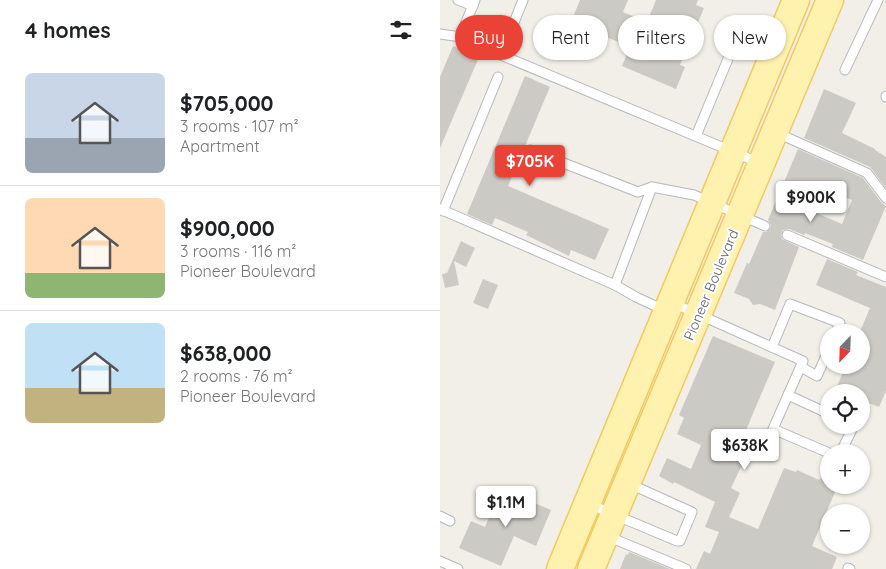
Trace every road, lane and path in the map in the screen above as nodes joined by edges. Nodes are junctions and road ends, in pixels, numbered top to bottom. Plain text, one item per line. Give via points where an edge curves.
1 (458, 0) edge
2 (523, 0) edge
3 (796, 0) edge
4 (830, 0) edge
5 (878, 0) edge
6 (474, 3) edge
7 (470, 15) edge
8 (517, 15) edge
9 (786, 24) edge
10 (440, 34) edge
11 (455, 36) edge
12 (513, 60) edge
13 (728, 60) edge
14 (771, 60) edge
15 (845, 70) dead end
16 (498, 77) dead end
17 (775, 132) junction
18 (696, 136) junction
19 (530, 150) dead end
20 (733, 152) junction
21 (761, 164) junction
22 (652, 187) junction
23 (886, 198) edge
24 (711, 203) junction
25 (442, 210) edge
26 (740, 216) junction
27 (765, 226) dead end
28 (787, 236) dead end
29 (886, 278) edge
30 (615, 285) junction
31 (669, 306) junction
32 (698, 314) junction
33 (840, 324) edge
34 (772, 347) junction
35 (801, 367) junction
36 (820, 369) edge
37 (788, 395) junction
38 (820, 410) edge
39 (820, 449) edge
40 (627, 483) junction
41 (587, 503) junction
42 (440, 516) edge
43 (450, 521) dead end
44 (609, 525) junction
45 (440, 561) edge
46 (458, 569) edge
47 (560, 569) edge
48 (590, 569) edge
49 (686, 569) edge

1 - 6 lane
2 - 8 lane
3 - 9 main road
4 - 17 main road, Pioneer Boulevard
5 - 15 lane
6 - 7 lane
10 - 11 lane
12 - 18 lane
13 - 18 lane
14 - 20 main road
16 - 25 lane
17 - 21 main road, Pioneer Boulevard
17 - 23 lane via 867,173
18 - 20 lane
19 - 22 lane via 638,192
20 - 21 lane
20 - 24 main road
21 - 26 main road, Pioneer Boulevard
22 - 24 lane via 694,195
22 - 30 lane
24 - 26 lane
24 - 31 main road
25 - 30 lane
26 - 27 lane
26 - 32 main road, Pioneer Boulevard
28 - 29 lane
30 - 31 lane via 636,298
31 - 32 lane
31 - 41 main road
32 - 34 lane
32 - 40 main road, Pioneer Boulevard
33 - 34 lane via 790,304
34 - 35 lane via 804,361
35 - 36 lane via 817,376
35 - 37 lane
37 - 38 lane
37 - 39 lane via 773,429
40 - 44 main road, Pioneer Boulevard
40 - 44 lane via 692,512 685,531 677,542
41 - 44 lane
41 - 47 main road
42 - 43 lane
44 - 48 main road, Pioneer Boulevard
44 - 49 lane
45 - 46 lane

